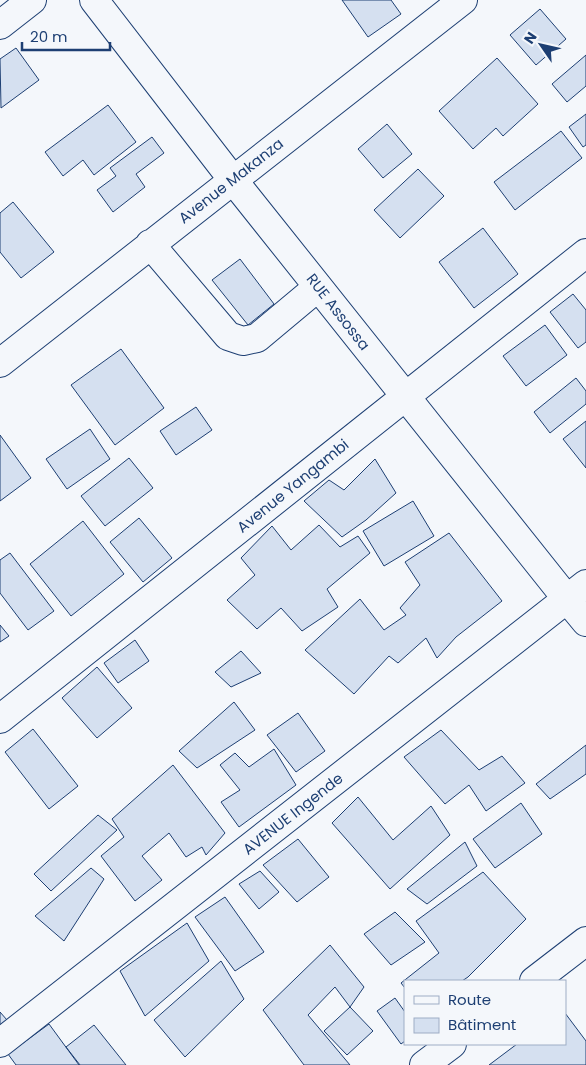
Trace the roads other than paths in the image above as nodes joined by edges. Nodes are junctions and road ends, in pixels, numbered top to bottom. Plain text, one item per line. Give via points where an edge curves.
1 (32, 0) edge
2 (94, 0) edge
3 (463, 0) edge
4 (0, 25) edge
5 (233, 180) junction
6 (150, 244) junction
7 (586, 252) edge
8 (318, 287) junction
9 (0, 362) edge
10 (405, 396) junction
11 (576, 592) edge
12 (586, 622) edge
13 (0, 719) edge
14 (586, 941) edge
15 (535, 980) edge
16 (0, 1043) edge
17 (451, 1045) edge
18 (424, 1065) edge

1 - 4 street
2 - 5 street, RUE Assossa
3 - 5 street, Avenue Makanza
5 - 6 street, Avenue Makanza
5 - 8 street, RUE Assossa
6 - 8 street via 228,336 243,342 257,338
6 - 9 street, Avenue Makanza
7 - 10 street, Avenue Yangambi
8 - 10 street, RUE Assossa
10 - 11 street, RUE Assossa
10 - 13 street, Avenue Yangambi
11 - 12 street, RUE Assossa
11 - 16 street, AVENUE Ingende
14 - 15 street
17 - 18 street

